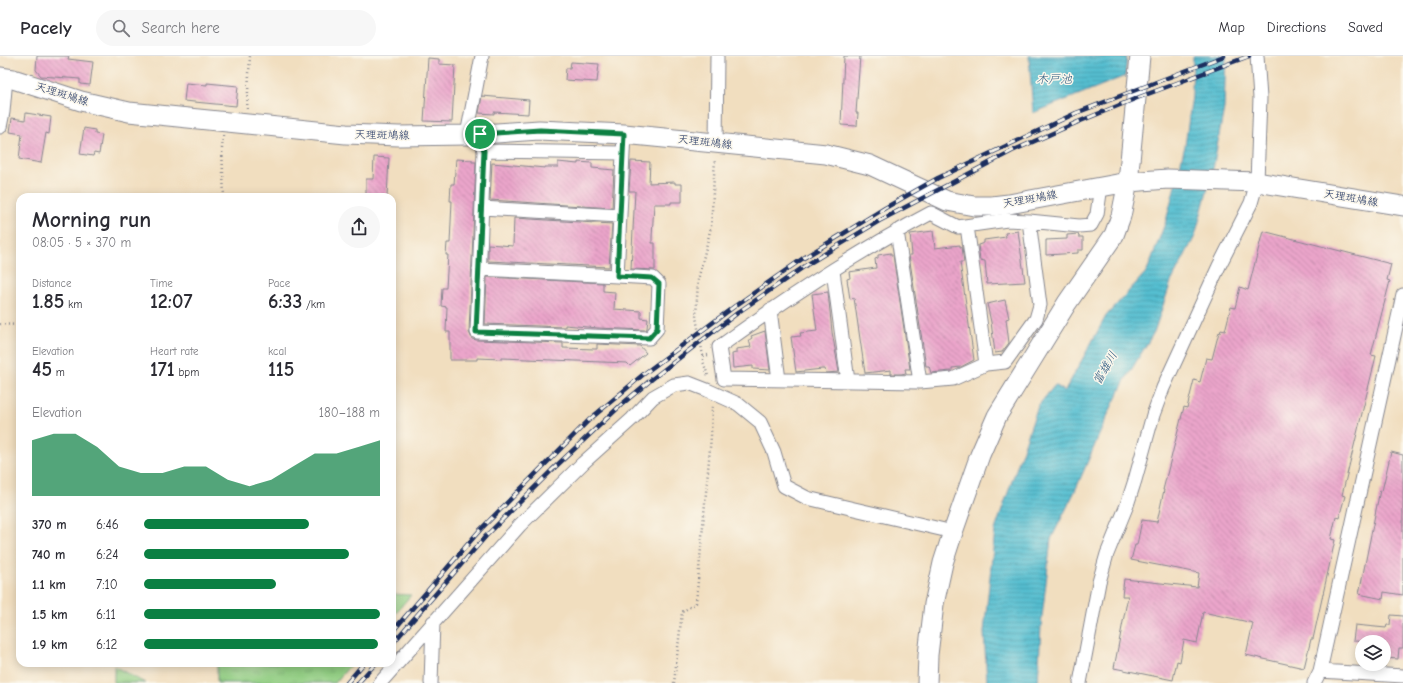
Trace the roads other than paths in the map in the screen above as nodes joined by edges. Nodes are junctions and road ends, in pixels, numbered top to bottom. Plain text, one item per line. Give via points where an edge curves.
1 (482, 56) edge
2 (717, 56) edge
3 (1140, 56) edge
4 (1257, 56) edge
5 (3, 77) edge
6 (0, 127) edge
7 (624, 134) junction
8 (477, 140) junction
9 (716, 143) junction
10 (623, 153) junction
11 (1137, 181) junction
12 (1252, 182) junction
13 (1101, 186) junction
14 (1403, 206) edge
15 (482, 208) junction
16 (620, 216) junction
17 (1028, 221) junction
18 (967, 226) junction
19 (897, 231) junction
20 (479, 269) junction
21 (833, 271) junction
22 (617, 276) junction
23 (1403, 295) edge
24 (770, 310) junction
25 (986, 364) junction
26 (779, 380) junction
27 (848, 381) junction
28 (920, 382) junction
29 (953, 532) junction
30 (433, 622) junction
31 (396, 665) edge
32 (394, 667) edge
33 (1320, 671) junction
34 (1403, 676) edge
35 (380, 683) edge
36 (431, 683) edge
37 (927, 683) edge
38 (1080, 683) edge
39 (1314, 683) edge

1 - 8 street
2 - 9 street
3 - 11 main road
4 - 12 street via 1260,98
5 - 6 street via 3,112
5 - 8 main road, 天理斑鳩線 via 81,101 129,112 346,134
7 - 8 main road, 天理斑鳩線 via 540,130
7 - 9 main road, 天理斑鳩線
7 - 10 street
8 - 10 street
8 - 15 street
9 - 13 main road, 天理斑鳩線 via 846,158 870,165 947,201 974,206 1009,204
10 - 16 street
11 - 12 main road, 天理斑鳩線 via 1182,179
11 - 13 main road, 天理斑鳩線
11 - 29 main road via 1114,235 1067,303 997,416 980,454
12 - 14 main road, 天理斑鳩線
12 - 38 street via 1252,204 1219,266 1153,415 1127,505 1107,554 1099,582
13 - 17 street via 1097,214 1091,225
15 - 16 street
15 - 20 street
16 - 22 street
17 - 18 street via 1007,220
17 - 25 street via 1040,305 1036,319 1005,362
18 - 19 street via 958,227 930,213
18 - 25 street
19 - 21 street
19 - 28 street
20 - 22 street
20 - 22 street via 476,332 649,338 657,329 659,284 652,278
21 - 24 street
21 - 27 street
23 - 33 street
24 - 26 street
24 - 26 street via 719,347 724,379
25 - 28 street via 953,379
26 - 27 street
27 - 28 street
29 - 30 street via 807,498 784,486 774,452 760,422 738,404 713,392 689,383 674,385 653,397 583,462 520,525
29 - 37 main road via 934,604
30 - 31 street
30 - 36 street
32 - 35 street
33 - 34 street
33 - 39 street

